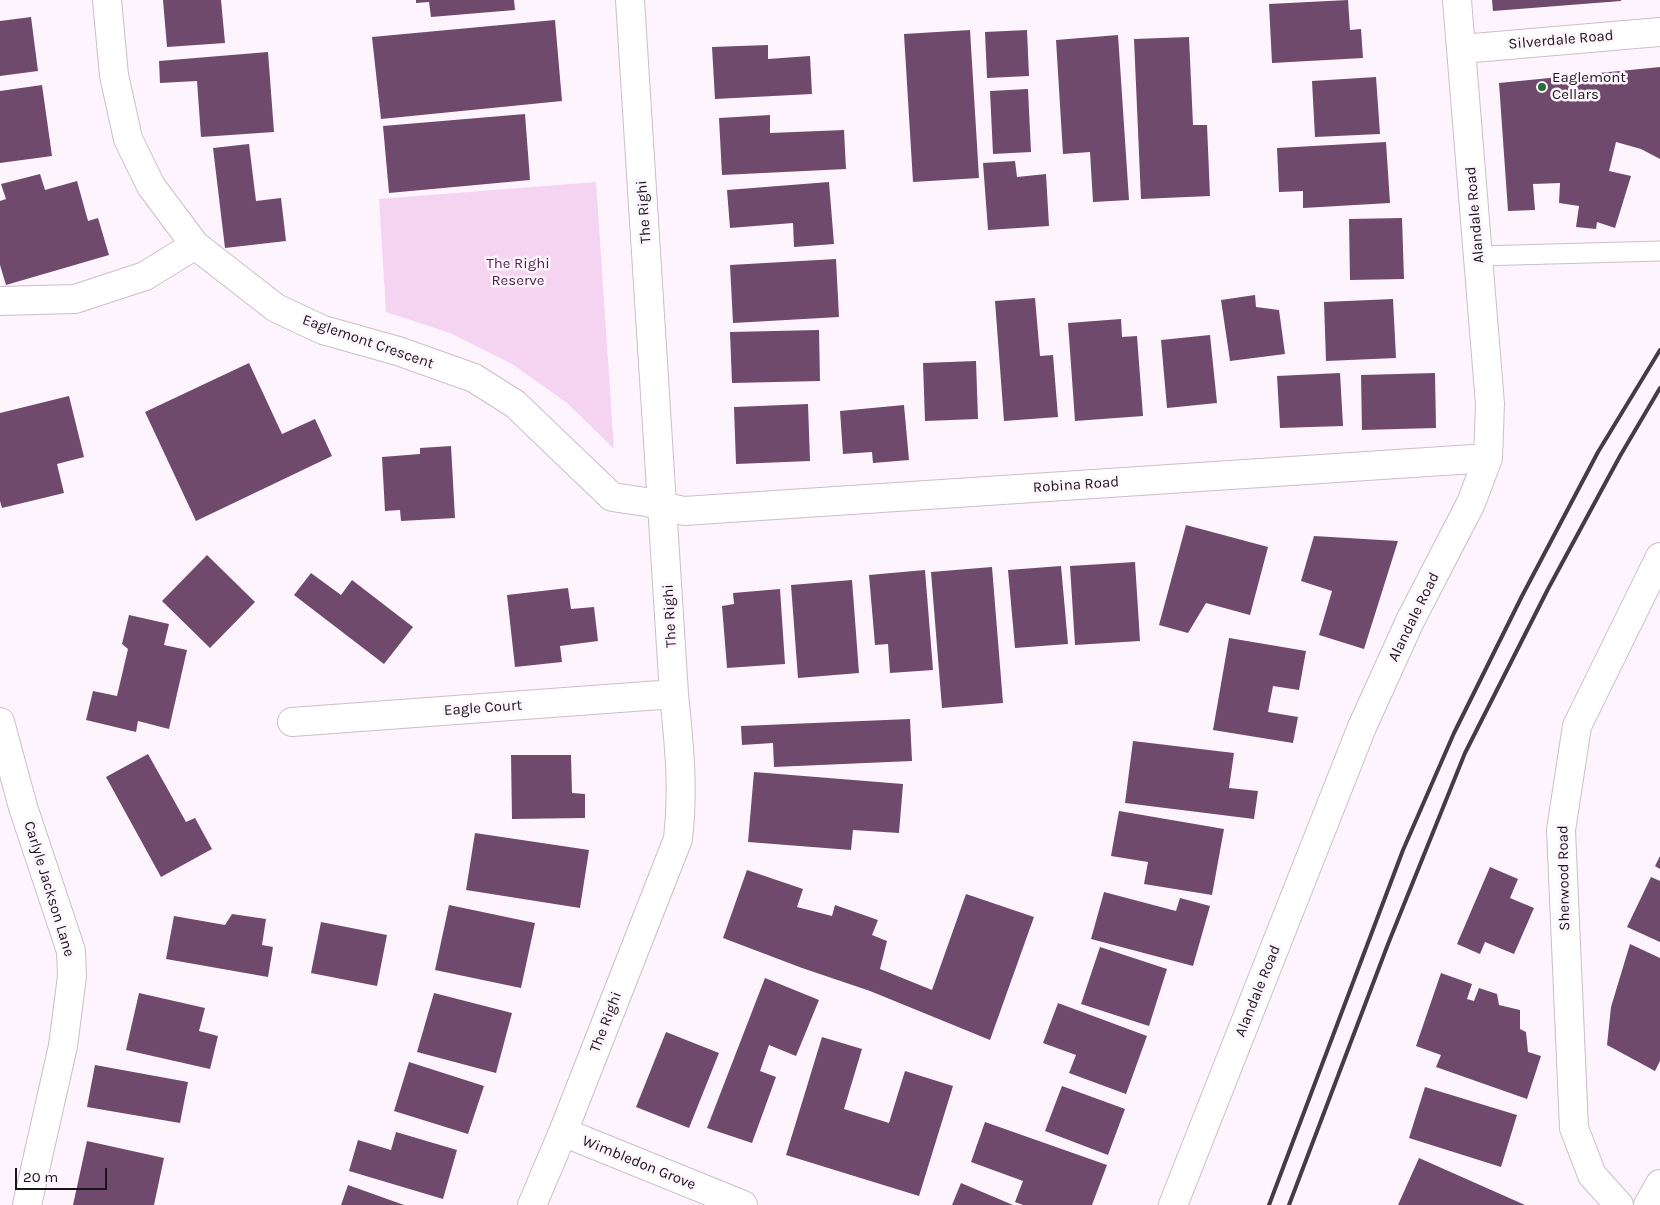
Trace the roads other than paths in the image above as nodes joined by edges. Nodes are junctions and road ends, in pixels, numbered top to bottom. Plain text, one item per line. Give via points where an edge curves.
1 (106, 0) edge
2 (630, 0) edge
3 (1457, 0) edge
4 (1660, 32) edge
5 (1462, 49) junction
6 (195, 245) junction
7 (1660, 251) edge
8 (1479, 256) junction
9 (0, 301) edge
10 (1488, 458) junction
11 (664, 506) junction
12 (1660, 557) edge
13 (674, 694) junction
14 (0, 722) edge
15 (292, 722) dead end
16 (563, 1132) junction
17 (1660, 1184) edge
18 (27, 1205) edge
19 (532, 1205) edge
20 (742, 1205) edge
21 (1173, 1205) edge
22 (1619, 1205) edge
23 (1648, 1205) edge

1 - 6 street, Eaglemont Crescent via 114,75 128,139 151,186
2 - 11 street, The Righi
3 - 5 street, Alandale Road
4 - 5 street, Silverdale Road
5 - 8 street, Alandale Road
6 - 9 street via 145,276 75,299
6 - 11 street, Eaglemont Crescent via 276,308 323,330 398,351 474,378 515,404 612,497
7 - 8 lane
8 - 10 street, Alandale Road via 1490,404
10 - 11 street, Robina Road via 684,511
10 - 21 street, Alandale Road via 1471,503 1410,621 1362,727
11 - 13 street, The Righi
12 - 22 street, Sherwood Road via 1577,726 1561,830 1574,1128 1592,1175
13 - 15 street, Eagle Court
13 - 16 street, The Righi via 682,777 678,839
14 - 18 street, Carlyle Jackson Lane via 23,808 71,950 72,976 63,1046
16 - 19 street, The Righi
16 - 20 street, Wimbledon Grove
17 - 23 street

